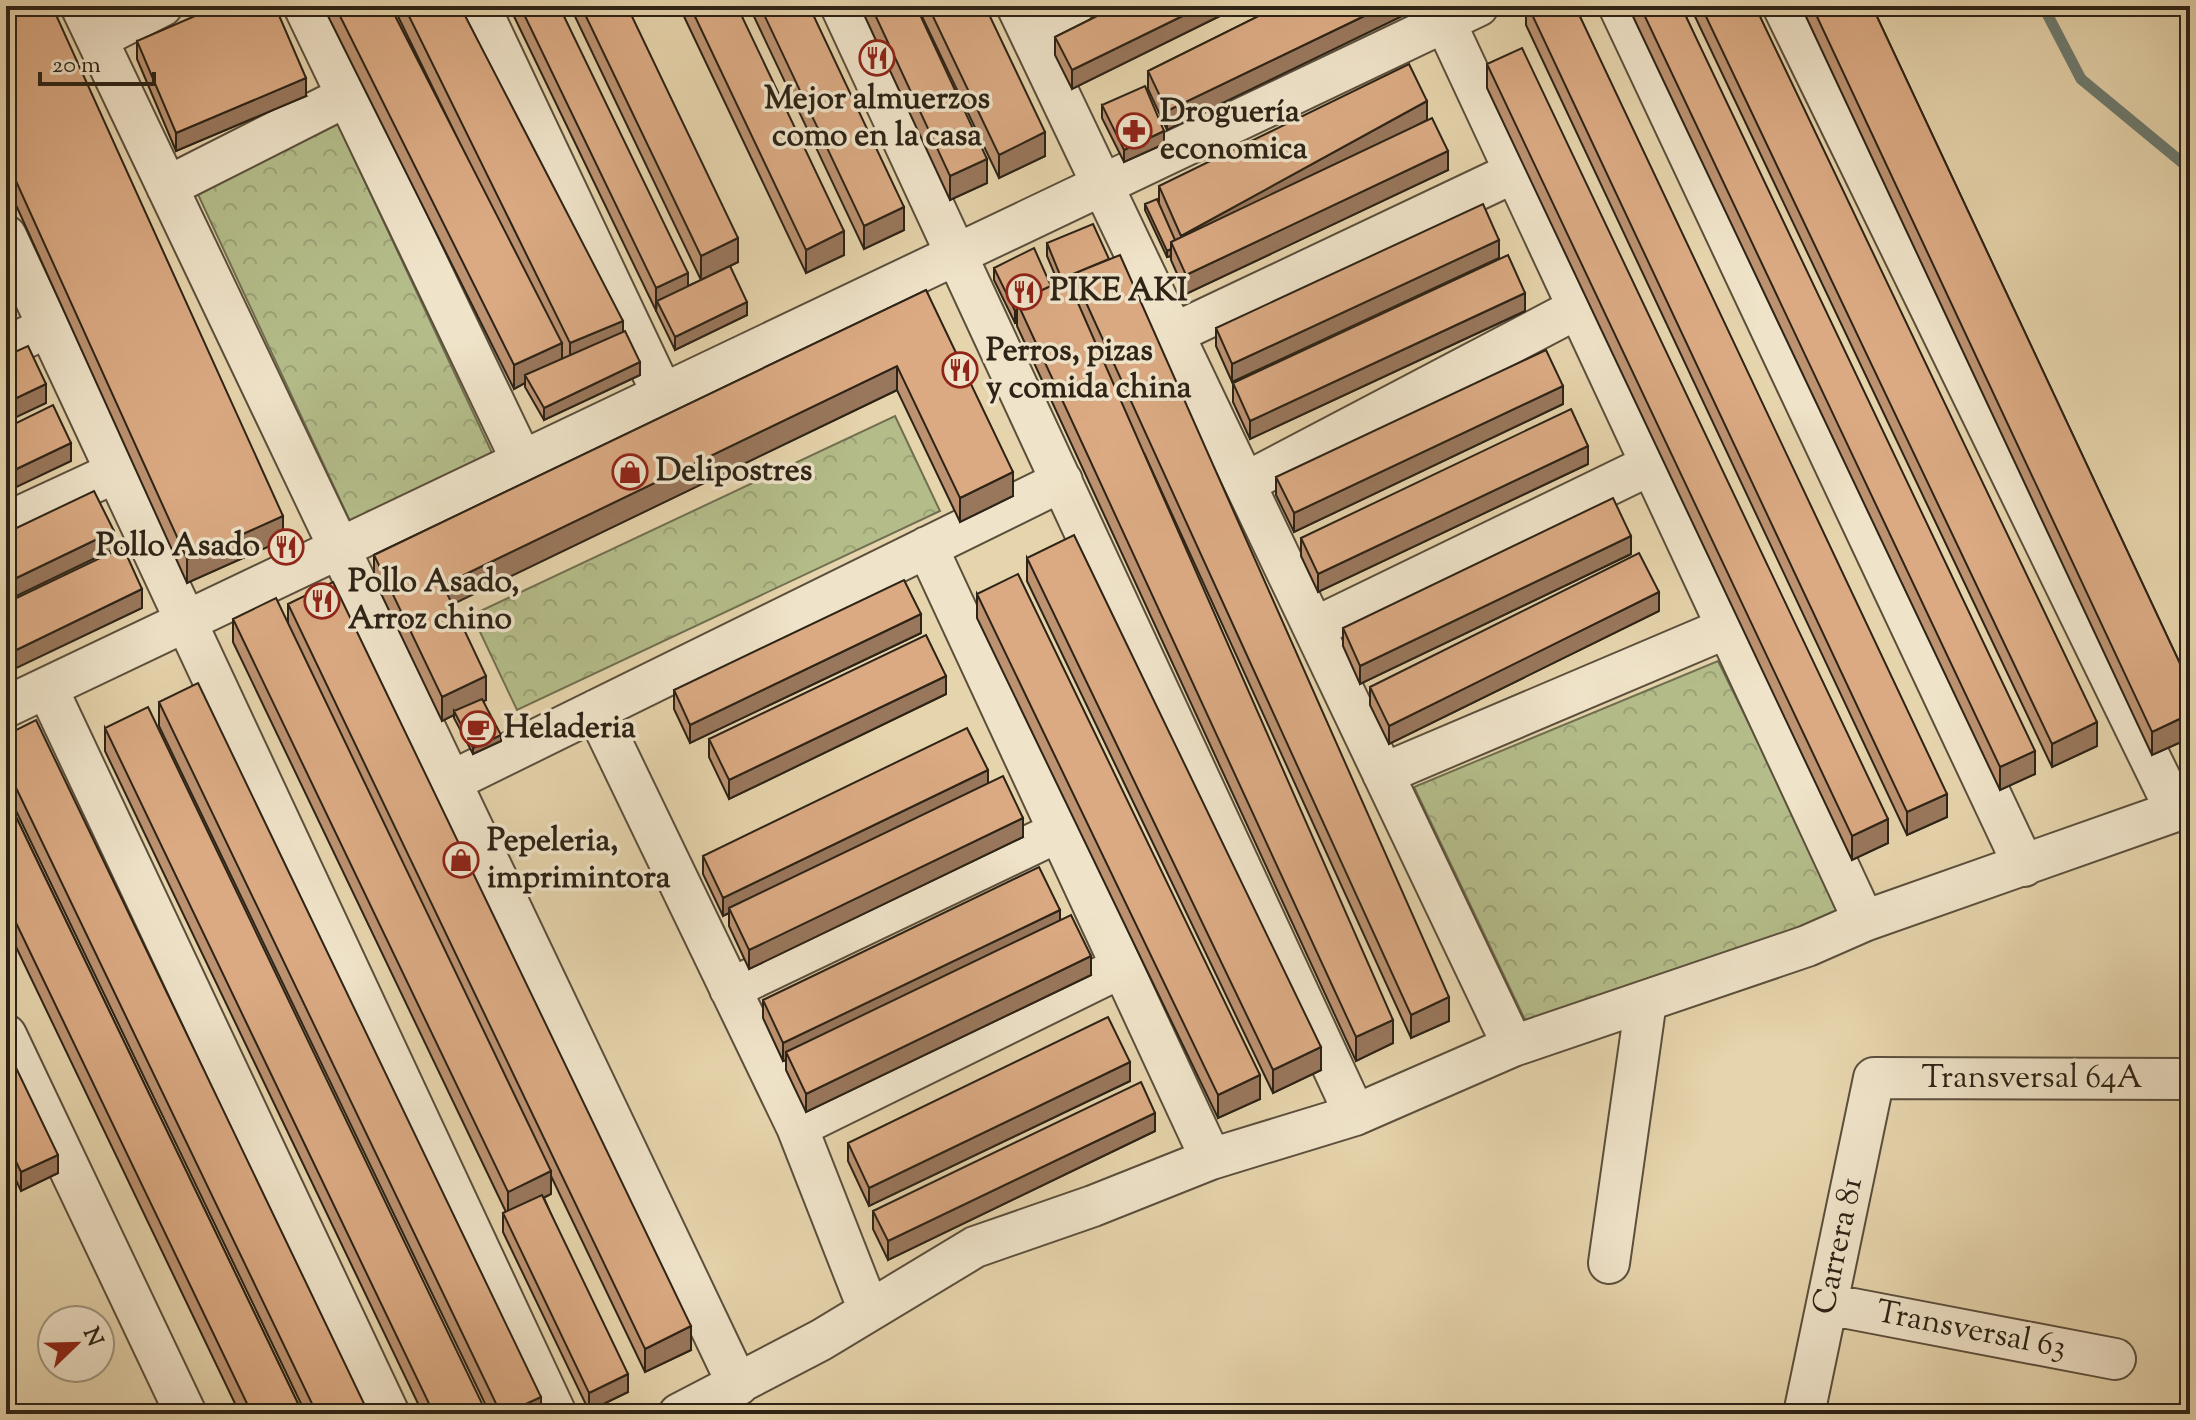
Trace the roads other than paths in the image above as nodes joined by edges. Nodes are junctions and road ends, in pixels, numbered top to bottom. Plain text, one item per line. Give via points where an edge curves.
1 (162, 6) edge
2 (304, 6) edge
3 (479, 6) edge
4 (841, 6) edge
5 (1074, 6) edge
6 (1619, 6) edge
7 (1783, 6) edge
8 (1462, 14) edge
9 (1022, 17) edge
10 (89, 23) edge
11 (347, 96) junction
12 (1515, 172) junction
13 (1102, 185) junction
14 (167, 187) junction
15 (6, 236) edge
16 (957, 255) junction
17 (1578, 308) junction
18 (48, 327) junction
19 (1173, 334) junction
20 (6, 347) edge
21 (663, 395) junction
22 (522, 461) junction
23 (1652, 464) junction
24 (114, 473) junction
25 (1062, 481) junction
26 (1245, 483) junction
27 (6, 523) edge
28 (927, 547) junction
29 (339, 549) junction
30 (184, 623) junction
31 (1729, 627) junction
32 (1314, 628) junction
33 (47, 688) junction
34 (6, 707) edge
35 (596, 710) junction
36 (1383, 774) junction
37 (450, 782) junction
38 (2183, 809) edge
39 (1060, 831) junction
40 (2024, 866) junction
41 (1864, 921) junction
42 (1122, 967) junction
43 (730, 989) junction
44 (1646, 1001) junction
45 (6, 1035) edge
46 (1513, 1046) junction
47 (1874, 1078) joint
48 (2190, 1079) edge
49 (1355, 1115) junction
50 (797, 1127) junction
51 (1211, 1159) junction
52 (1609, 1263) dead end
53 (1827, 1304) junction
54 (868, 1308) junction
55 (2115, 1359) dead end
56 (738, 1385) junction
57 (186, 1414) edge
58 (389, 1414) edge
59 (556, 1414) edge
60 (679, 1414) edge
61 (1804, 1414) edge

1 - 10 street
2 - 11 street
3 - 21 street
4 - 16 street
5 - 9 street
6 - 40 street
7 - 38 street
8 - 12 street
8 - 13 street
9 - 13 street
10 - 14 street
11 - 14 street
11 - 22 street
12 - 17 street
12 - 19 street
13 - 16 street
13 - 19 street
14 - 29 street
15 - 18 street
16 - 21 street
16 - 25 street
17 - 23 street
17 - 26 street
18 - 20 street
18 - 24 street
19 - 26 street
21 - 22 street
22 - 29 street
23 - 31 street
23 - 32 street
24 - 27 street
24 - 30 street
25 - 28 street
25 - 49 street
26 - 32 street
28 - 35 street
28 - 39 street
29 - 30 street
29 - 37 street
30 - 33 street
30 - 59 street
31 - 36 street
31 - 41 street
32 - 36 street
33 - 34 street
33 - 58 street
35 - 37 street
35 - 43 street
36 - 46 street
37 - 56 street
38 - 40 street
39 - 42 street
39 - 43 street
40 - 41 street
41 - 44 street
42 - 50 street
42 - 51 street
43 - 50 street
44 - 46 street
44 - 52 street
45 - 57 street
46 - 49 street
47 - 48 street, Transversal 64A
47 - 53 street, Carrera 81
49 - 51 street
50 - 54 street
51 - 54 street via 975,1247
53 - 55 street, Transversal 63
53 - 61 street, Carrera 81
54 - 56 street
56 - 60 street

